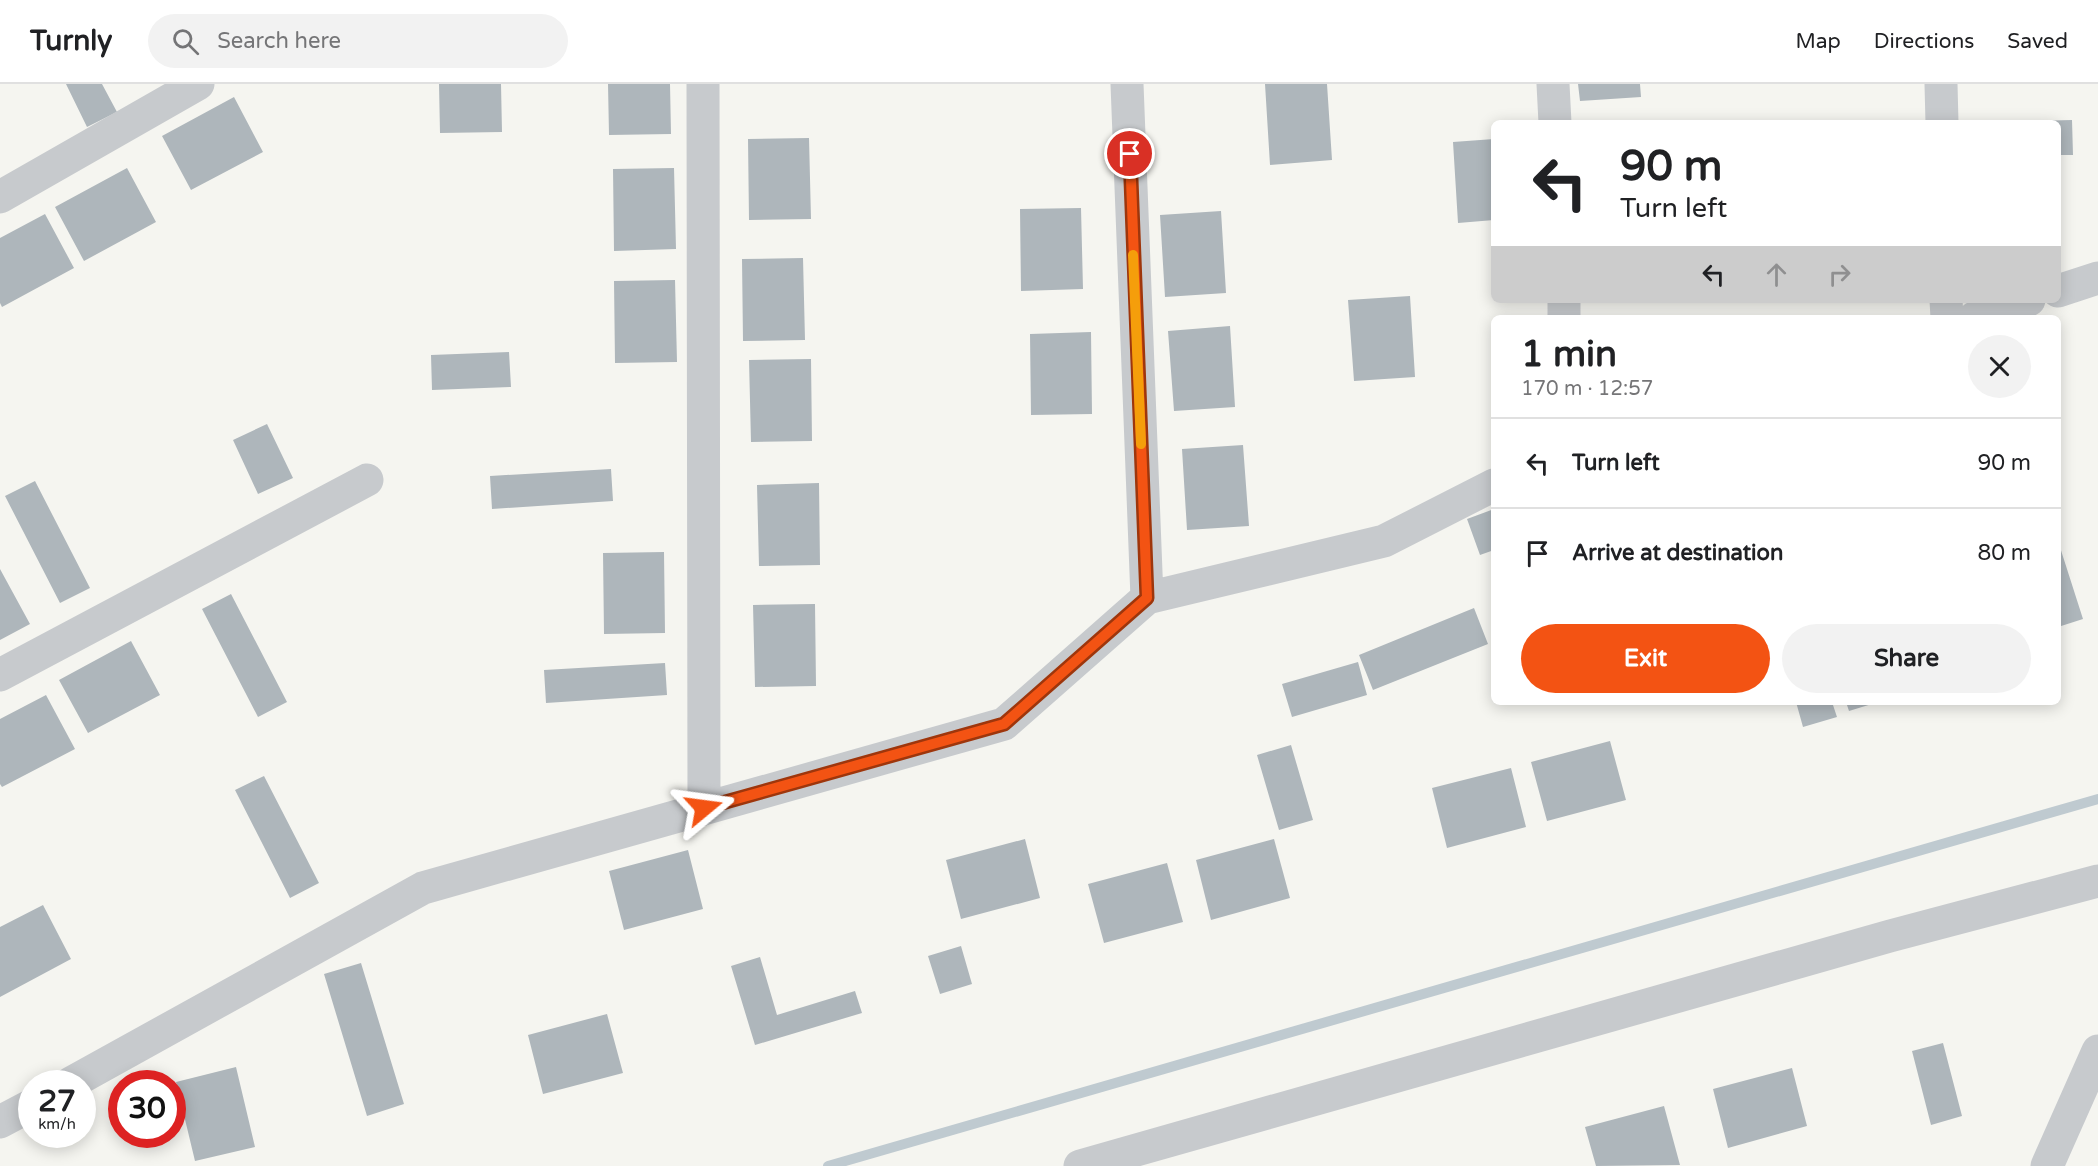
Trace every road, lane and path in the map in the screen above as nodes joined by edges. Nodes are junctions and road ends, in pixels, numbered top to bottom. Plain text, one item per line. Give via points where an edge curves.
1 (198, 84) edge
2 (703, 84) edge
3 (1127, 84) edge
4 (1553, 84) edge
5 (1941, 84) edge
6 (1555, 120) edge
7 (1942, 120) edge
8 (0, 197) edge
9 (2098, 278) edge
10 (2061, 290) edge
11 (2020, 303) edge
12 (1983, 315) edge
13 (367, 480) dead end
14 (1491, 487) edge
15 (1147, 598) junction
16 (0, 675) edge
17 (704, 808) junction
18 (2098, 881) edge
19 (2098, 1051) edge
20 (94, 1070) edge
21 (18, 1112) edge
22 (0, 1122) edge
23 (1080, 1166) edge
24 (2047, 1166) edge

1 - 8 street
2 - 17 street
3 - 15 street
4 - 6 street
5 - 7 street
9 - 10 street
11 - 12 street
13 - 16 street
14 - 15 street via 1384,541
15 - 17 street via 1004,724
17 - 20 street via 423,888
18 - 23 street via 1890,936
19 - 24 street
21 - 22 street

